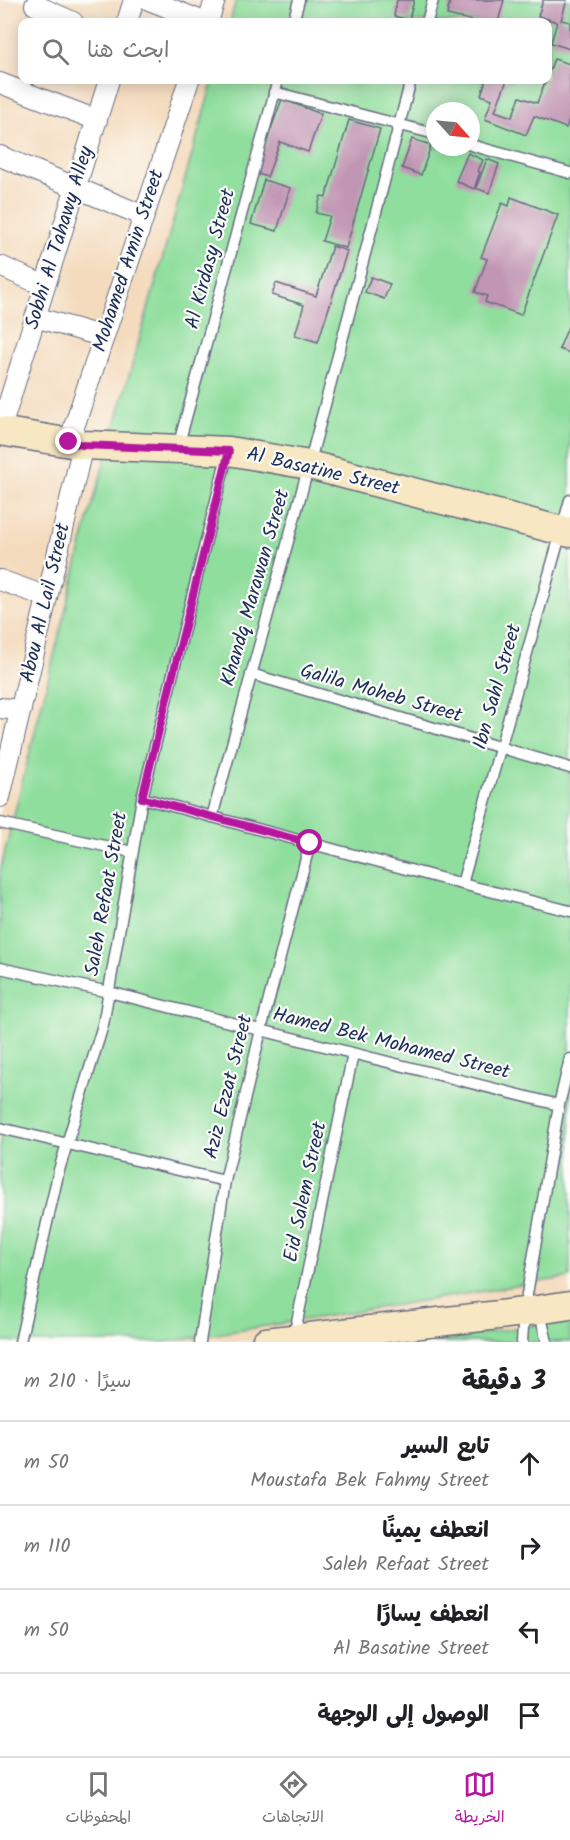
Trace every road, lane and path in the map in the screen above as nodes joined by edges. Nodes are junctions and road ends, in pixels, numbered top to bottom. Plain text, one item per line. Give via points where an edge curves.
1 (134, 0) edge
2 (149, 0) edge
3 (215, 0) edge
4 (299, 0) edge
5 (433, 0) edge
6 (35, 5) dead end
7 (64, 18) edge
8 (128, 18) edge
9 (196, 18) edge
10 (208, 18) edge
11 (294, 18) edge
12 (428, 18) edge
13 (0, 83) edge
14 (108, 84) edge
15 (188, 84) edge
16 (277, 84) edge
17 (410, 84) edge
18 (274, 92) junction
19 (97, 120) junction
20 (399, 124) junction
21 (426, 132) edge
22 (480, 148) edge
23 (0, 156) edge
24 (570, 173) edge
25 (76, 187) junction
26 (144, 216) junction
27 (0, 266) edge
28 (45, 286) junction
29 (35, 317) junction
30 (104, 337) junction
31 (0, 431) edge
32 (76, 443) junction
33 (178, 448) junction
34 (229, 451) junction
35 (309, 465) junction
36 (570, 500) edge
37 (566, 532) edge
38 (0, 580) edge
39 (47, 597) junction
40 (251, 674) junction
41 (0, 708) edge
42 (21, 710) junction
43 (499, 747) junction
44 (570, 768) edge
45 (0, 797) edge
46 (142, 798) junction
47 (212, 817) junction
48 (0, 823) edge
49 (310, 843) junction
50 (132, 852) junction
51 (462, 884) junction
52 (570, 911) edge
53 (0, 968) edge
54 (109, 992) junction
55 (261, 1030) junction
56 (353, 1054) junction
57 (570, 1059) edge
58 (559, 1106) junction
59 (0, 1128) edge
60 (66, 1144) junction
61 (225, 1181) junction
62 (570, 1305) edge
63 (531, 1311) junction
64 (284, 1340) edge
65 (20, 1342) edge
66 (200, 1342) edge
67 (522, 1342) edge
68 (547, 1342) edge

1 - 8 street
2 - 9 street
3 - 10 street
4 - 11 lane
5 - 12 lane
6 - 7 street
13 - 19 street
14 - 19 street, Sobhi Al Tahawy Alley
15 - 26 street, Mohamed Amin Street
16 - 18 lane, Al Kirdasy Street
17 - 20 lane, Khandq Marawan Street
18 - 20 lane
18 - 33 lane, Al Kirdasy Street
19 - 25 street, Sobhi Al Tahawy Alley
20 - 21 lane
20 - 35 lane, Khandq Marawan Street
22 - 24 lane
23 - 25 street
25 - 26 street
25 - 28 street, Sobhi Al Tahawy Alley
26 - 30 street, Mohamed Amin Street
27 - 28 street
28 - 29 street, Sobhi Al Tahawy Alley
29 - 30 street
29 - 31 street, Sobhi Al Tahawy Alley
30 - 32 street, Mohamed Amin Street
31 - 32 street, Al Basatine Street
32 - 33 street, Al Basatine Street
32 - 39 street, Abou Al Lail Street
33 - 34 street, Al Basatine Street
34 - 35 street, Al Basatine Street
34 - 46 lane, Saleh Refaat Street
35 - 37 street, Al Basatine Street
35 - 40 lane, Khandq Marawan Street
36 - 37 lane, Ibn Sahl Street
37 - 43 lane, Ibn Sahl Street
38 - 39 street
39 - 42 street, Abou Al Lail Street
40 - 43 lane, Galila Moheb Street
40 - 47 lane, Khandq Marawan Street
41 - 42 street
42 - 45 street, Abou Al Lail Street
43 - 44 lane, Galila Moheb Street
43 - 51 lane, Ibn Sahl Street
46 - 47 lane
46 - 50 lane, Saleh Refaat Street
47 - 49 lane
48 - 50 lane
49 - 51 lane
49 - 55 lane, Aziz Ezzat Street
50 - 54 lane, Saleh Refaat Street
51 - 52 lane
53 - 54 lane, Hamed Bek Mohamed Street
54 - 55 lane, Hamed Bek Mohamed Street
54 - 60 lane, Saleh Refaat Street via 103,1025
55 - 56 lane, Hamed Bek Mohamed Street
55 - 61 lane, Aziz Ezzat Street
56 - 58 lane, Hamed Bek Mohamed Street
56 - 64 lane, Eid Salem Street
57 - 58 lane
58 - 63 lane
59 - 60 lane
60 - 61 lane
60 - 65 lane, Saleh Refaat Street
61 - 66 lane, Aziz Ezzat Street
62 - 63 street
63 - 64 street
63 - 67 lane
63 - 68 lane

